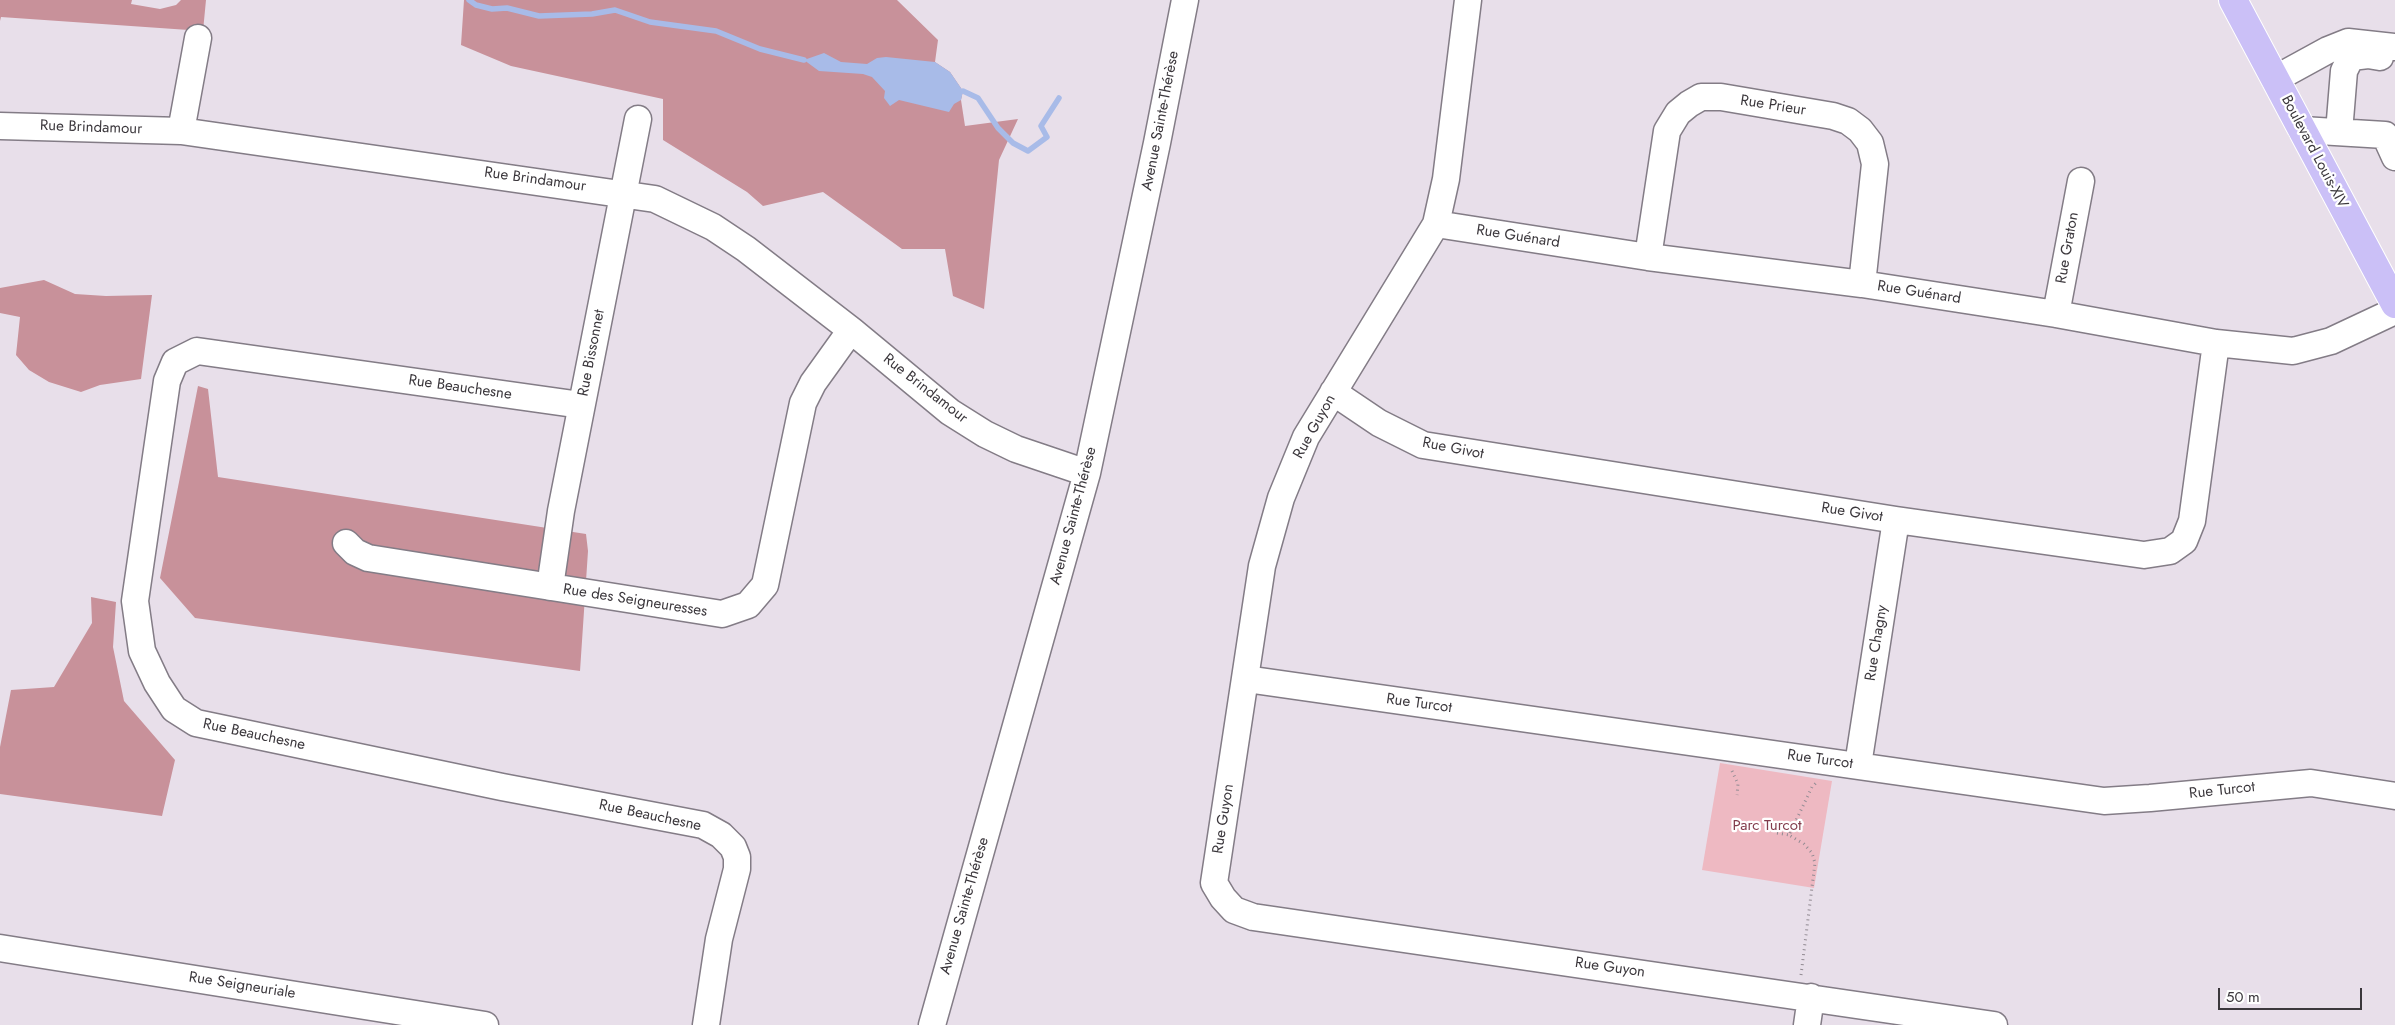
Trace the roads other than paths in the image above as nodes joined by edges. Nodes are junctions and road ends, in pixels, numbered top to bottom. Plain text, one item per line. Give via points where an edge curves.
1 (1185, 0) edge
2 (1468, 0) edge
3 (2233, 0) edge
4 (198, 38) dead end
5 (2395, 47) edge
6 (2395, 60) edge
7 (2275, 79) junction
8 (638, 119) dead end
9 (0, 126) edge
10 (2302, 130) junction
11 (181, 131) junction
12 (2339, 132) junction
13 (2392, 143) edge
14 (2081, 181) dead end
15 (624, 193) junction
16 (1436, 224) junction
17 (1648, 257) junction
18 (1862, 284) junction
19 (2395, 304) edge
20 (2395, 311) edge
21 (2056, 314) junction
22 (851, 330) junction
23 (2216, 343) junction
24 (1334, 392) junction
25 (582, 405) junction
26 (1087, 473) junction
27 (1896, 520) junction
28 (346, 543) dead end
29 (550, 587) junction
30 (1246, 679) junction
31 (1848, 764) junction
32 (2395, 796) edge
33 (0, 948) edge
34 (1805, 996) junction
35 (485, 1025) edge
36 (706, 1025) edge
37 (932, 1025) edge
38 (1807, 1025) edge
39 (1994, 1025) edge

1 - 26 street, Avenue Sainte-Thérèse
2 - 16 street, Rue Guyon via 1446,179
3 - 7 main road, Boulevard Louis-XIV
4 - 11 street
5 - 7 street via 2348,42
6 - 12 street via 2368,55 2351,57 2344,71
7 - 10 main road, Boulevard Louis-XIV
8 - 15 street, Rue Bissonnet
9 - 11 street, Rue Brindamour
10 - 12 street
10 - 19 main road, Boulevard Louis-XIV
11 - 15 street, Rue Brindamour
12 - 13 street
14 - 21 street, Rue Graton
15 - 22 street, Rue Brindamour via 655,199 712,227 746,249
15 - 25 street, Rue Bissonnet
16 - 17 street, Rue Guénard
16 - 24 street, Rue Guyon
17 - 18 street, Rue Guénard
17 - 18 street, Rue Prieur via 1667,131 1678,113 1701,97 1721,97 1833,116 1860,130 1870,142 1875,164
18 - 21 street, Rue Guénard
20 - 23 street, Rue Guénard via 2331,341 2293,351
21 - 23 street, Rue Guénard
22 - 26 street, Rue Brindamour via 950,412 986,434 1016,449
22 - 29 street, Rue des Seigneuresses via 813,383 804,403 765,585 748,605 722,614
23 - 27 street, Rue Givot via 2192,522 2184,541 2170,551 2144,555
24 - 27 street, Rue Givot via 1379,423 1423,445
24 - 30 street, Rue Guyon via 1306,437 1281,498 1262,566
25 - 29 street, Rue Bissonnet
25 - 36 street, Rue Beauchesne via 197,351 175,362 167,381 135,602 142,651 174,709 196,723 703,825 721,835 733,848 737,869 719,939
26 - 37 street, Avenue Sainte-Thérèse
27 - 31 street, Rue Chagny
28 - 29 street, Rue des Seigneuresses via 368,558
30 - 31 street, Rue Turcot
30 - 34 street, Rue Guyon via 1214,883 1234,910 1253,917
31 - 32 street, Rue Turcot via 2104,801 2311,783
33 - 35 street, Rue Seigneuriale
34 - 38 street
34 - 39 street, Rue Guyon

